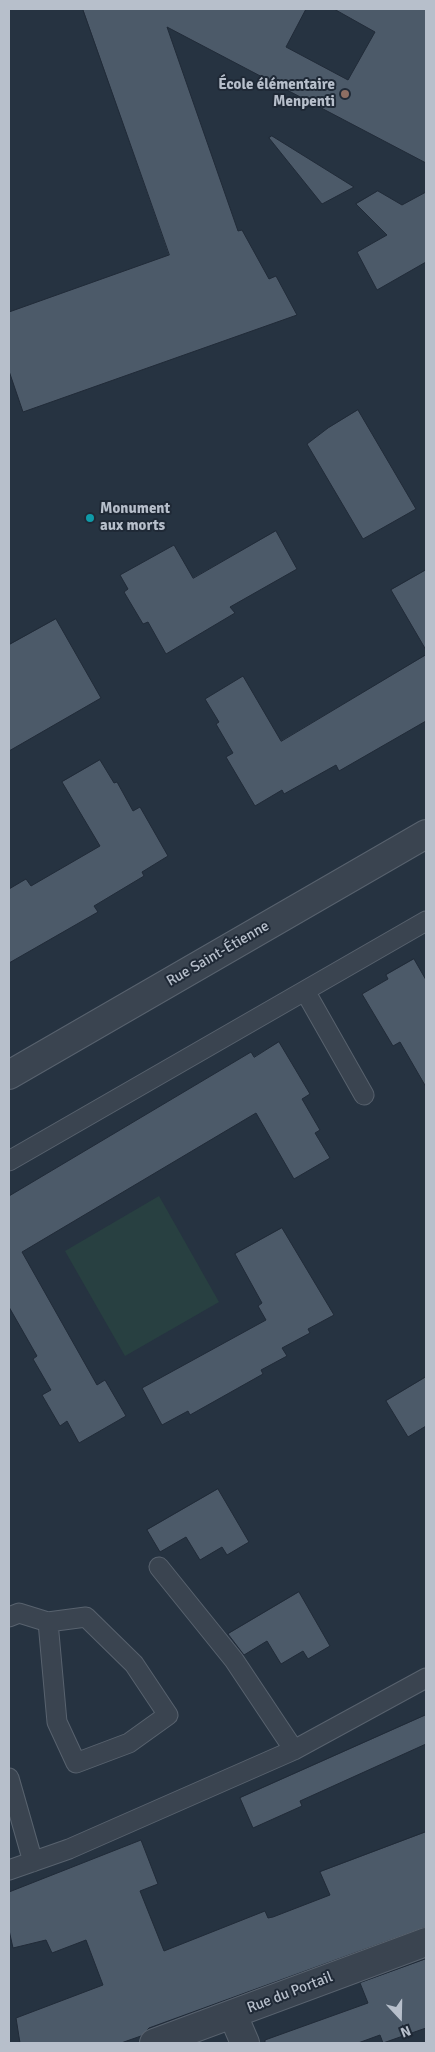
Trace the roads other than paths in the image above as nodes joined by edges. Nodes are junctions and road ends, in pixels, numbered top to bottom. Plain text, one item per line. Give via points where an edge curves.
1 (426, 834) edge
2 (426, 921) edge
3 (305, 991) junction
4 (9, 1075) edge
5 (364, 1095) dead end
6 (9, 1161) edge
7 (159, 1567) dead end
8 (9, 1617) edge
9 (48, 1622) junction
10 (426, 1678) edge
11 (294, 1750) junction
12 (9, 1778) edge
13 (33, 1862) junction
14 (9, 1870) edge
15 (426, 1942) edge
16 (233, 2014) junction
17 (154, 2043) edge
18 (245, 2043) edge

1 - 4 street, Rue Saint-Étienne
2 - 3 lane
3 - 5 lane
3 - 6 lane
7 - 11 lane via 234,1660
8 - 9 lane via 19,1613
9 - 9 lane via 57,1722 76,1763 130,1743 168,1715 134,1664 86,1616
10 - 11 lane
11 - 13 lane
12 - 13 lane
13 - 14 lane
15 - 16 street, Rue du Portail
16 - 17 street, Rue du Portail
16 - 18 street

